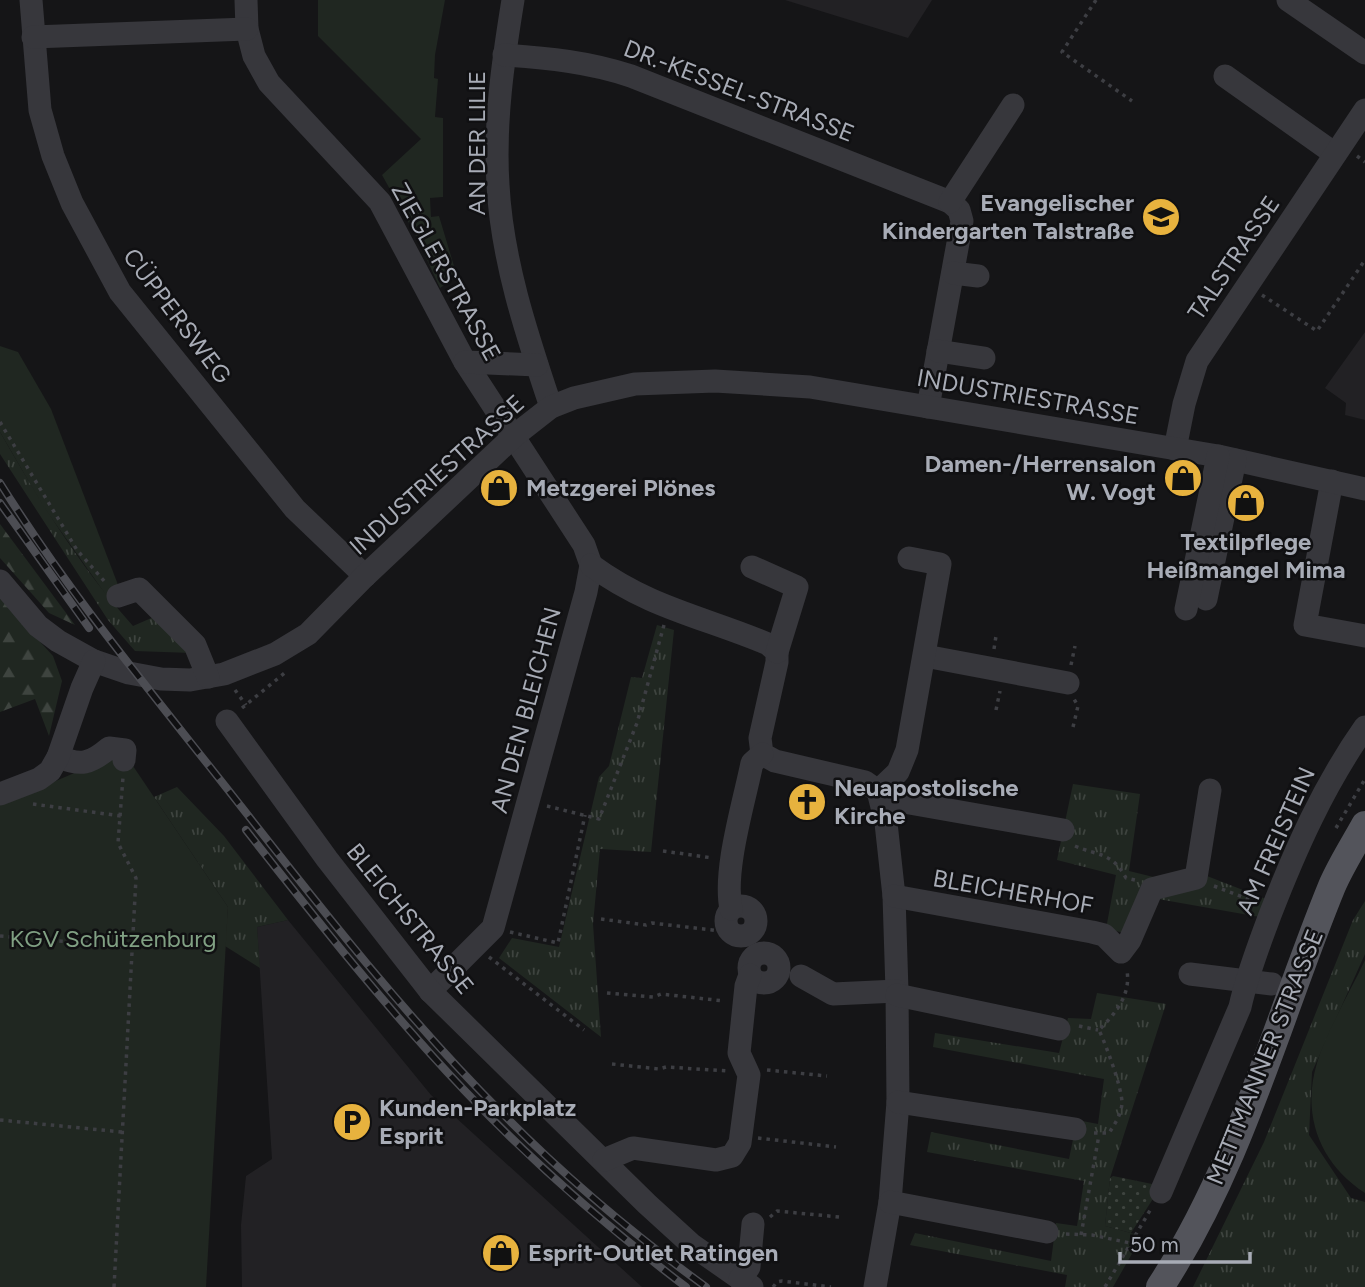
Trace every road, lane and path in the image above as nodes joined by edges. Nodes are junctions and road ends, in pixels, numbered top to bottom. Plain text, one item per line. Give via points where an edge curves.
1 (31, 0) edge
2 (246, 0) edge
3 (513, 0) edge
4 (1097, 0) edge
5 (1288, 0) edge
6 (247, 29) junction
7 (33, 37) junction
8 (1365, 52) edge
9 (504, 55) junction
10 (1224, 76) dead end
11 (1132, 101) dead end
12 (1013, 105) dead end
13 (1365, 110) edge
14 (1335, 154) junction
15 (950, 202) junction
16 (1365, 260) edge
17 (953, 273) junction
18 (978, 276) dead end
19 (1246, 285) junction
20 (938, 351) junction
21 (984, 358) dead end
22 (465, 362) junction
23 (537, 365) junction
24 (551, 407) junction
25 (928, 407) junction
26 (0, 422) edge
27 (514, 436) junction
28 (1175, 449) junction
29 (1226, 458) junction
30 (1332, 481) junction
31 (1365, 489) edge
32 (909, 558) dead end
33 (591, 565) junction
34 (752, 568) dead end
35 (365, 576) junction
36 (0, 581) edge
37 (118, 596) joint
38 (1196, 604) dead end
39 (667, 608) junction
40 (1365, 636) edge
41 (777, 652) junction
42 (925, 656) junction
43 (94, 661) junction
44 (288, 670) dead end
45 (208, 677) junction
46 (1068, 683) joint
47 (227, 721) joint
48 (1073, 727) dead end
49 (1365, 727) edge
50 (762, 754) junction
51 (58, 757) junction
52 (124, 760) joint
53 (1210, 790) dead end
54 (0, 794) edge
55 (880, 794) junction
56 (528, 802) junction
57 (26, 803) dead end
58 (585, 815) junction
59 (121, 816) junction
60 (1365, 825) edge
61 (1063, 830) joint
62 (663, 852) dead end
63 (733, 860) junction
64 (1196, 878) junction
65 (1152, 889) junction
66 (894, 897) junction
67 (1273, 909) junction
68 (601, 919) dead end
69 (493, 928) junction
70 (0, 936) edge
71 (742, 942) junction
72 (474, 946) junction
73 (132, 947) junction
74 (1122, 952) junction
75 (1190, 974) dead end
76 (801, 976) dead end
77 (1245, 981) junction
78 (1272, 984) dead end
79 (430, 991) junction
80 (607, 993) dead end
81 (897, 993) junction
82 (744, 1003) junction
83 (1059, 1029) dead end
84 (584, 1030) dead end
85 (612, 1064) dead end
86 (747, 1069) junction
87 (827, 1076) dead end
88 (898, 1101) junction
89 (0, 1120) edge
90 (1075, 1129) joint
91 (122, 1132) junction
92 (1099, 1135) junction
93 (741, 1136) junction
94 (836, 1147) dead end
95 (604, 1160) junction
96 (1161, 1192) joint
97 (890, 1202) junction
98 (839, 1217) dead end
99 (753, 1224) joint
100 (1046, 1232) joint
101 (1081, 1235) junction
102 (1130, 1243) junction
103 (746, 1283) edge
104 (114, 1287) edge
105 (773, 1287) edge
106 (831, 1287) edge
107 (875, 1287) edge
108 (1105, 1287) edge
109 (1160, 1287) edge

1 - 7 street, CÜPPERSWEG
2 - 6 street, ZIEGLERSTRASSE
3 - 9 street, AN DER LILIE
4 - 11 path via 1062,52
5 - 8 street
6 - 7 street
6 - 22 street, ZIEGLERSTRASSE via 269,83 380,202
7 - 35 street, CÜPPERSWEG via 40,110 53,156 72,203 120,292 295,509
9 - 15 street, DR.-KESSEL-STRASSE via 569,60 631,76
9 - 23 street, AN DER LILIE via 498,185 503,232
10 - 14 street
12 - 15 street
13 - 14 street, TALSTRASSE
14 - 19 street, TALSTRASSE
15 - 17 street via 962,221
16 - 19 path via 1317,331
17 - 18 street
17 - 20 street
19 - 28 street, TALSTRASSE via 1197,361
20 - 21 street
20 - 25 street
22 - 23 street
22 - 27 street, ZIEGLERSTRASSE
23 - 24 street, AN DER LILIE
24 - 25 street, INDUSTRIESTRASSE via 635,384 715,381 810,387
24 - 27 street, INDUSTRIESTRASSE
25 - 28 street, INDUSTRIESTRASSE
26 - 37 path via 77,550
27 - 33 street via 584,545
27 - 35 street, INDUSTRIESTRASSE
28 - 29 street, INDUSTRIESTRASSE
29 - 30 street, INDUSTRIESTRASSE
29 - 38 street
30 - 31 street, INDUSTRIESTRASSE
30 - 40 street via 1306,625
32 - 42 street via 940,564
33 - 39 street
33 - 56 street, AN DEN BLEICHEN
34 - 41 street via 797,587
35 - 45 street, INDUSTRIESTRASSE via 308,634 275,654
36 - 43 street, INDUSTRIESTRASSE via 38,626
37 - 45 street via 139,589 195,645
39 - 41 street via 758,640
39 - 58 path via 637,723 599,819
41 - 50 street via 760,738
42 - 46 street
42 - 55 street via 907,750 898,772
43 - 45 street, INDUSTRIESTRASSE via 161,679
43 - 51 street
44 - 47 path
46 - 48 path via 1078,706
47 - 79 street, BLEICHSTRASSE
49 - 67 street, AM FREISTEIN via 1319,803
50 - 55 street via 865,782
50 - 63 street via 752,762
51 - 52 street via 75,762 94,760 108,748 125,750
51 - 54 street via 39,779
52 - 59 path
53 - 64 street
55 - 61 street
55 - 66 street
56 - 58 path
56 - 69 street, AN DEN BLEICHEN
57 - 59 path
58 - 69 path via 558,943
59 - 73 path via 118,843 136,878
60 - 109 main road, METTMANNER STRASSE via 1333,884 1201,1216
61 - 65 path via 1066,841 1103,854 1126,878
62 - 63 path
63 - 71 street via 729,899
64 - 65 street
64 - 67 path
65 - 74 street
66 - 74 street, BLEICHERHOF via 1092,932 1104,935
66 - 81 street
67 - 77 street, AM FREISTEIN
68 - 71 path via 652,923
69 - 72 street
70 - 73 path
71 - 82 street
72 - 79 street
72 - 84 path
73 - 91 path
74 - 92 path via 1128,991 1099,1030 1122,1101 1109,1133
75 - 77 street
76 - 81 street via 833,993
77 - 78 street
77 - 96 street, AM FREISTEIN via 1240,1007
79 - 95 street, BLEICHSTRASSE
80 - 82 path
81 - 83 street
81 - 88 street
82 - 86 street via 739,1053
85 - 86 path
86 - 87 path
86 - 93 street
88 - 90 street
88 - 97 street
89 - 91 path
90 - 92 path
91 - 104 path
92 - 101 path
93 - 94 path
93 - 95 street via 732,1156 721,1160 633,1148
95 - 103 street, BLEICHSTRASSE via 692,1245
96 - 102 path
97 - 100 street
97 - 107 street
98 - 99 path via 777,1211
99 - 103 street
100 - 101 path
101 - 102 path
102 - 108 path
105 - 106 path via 782,1281

